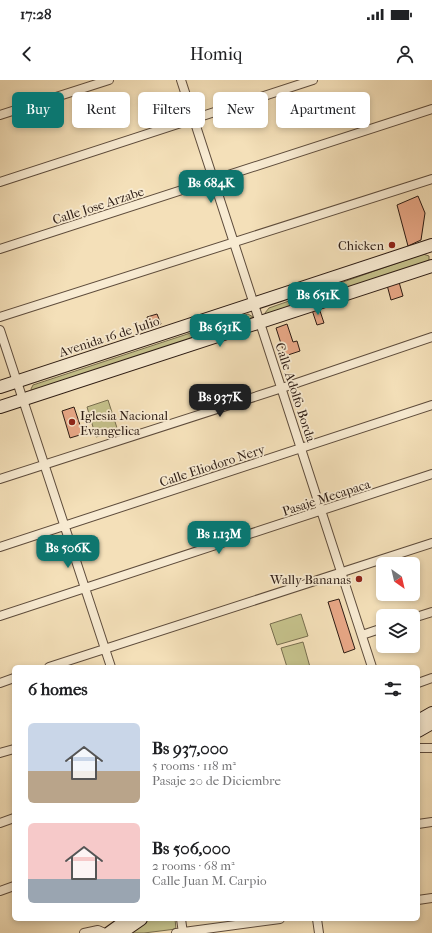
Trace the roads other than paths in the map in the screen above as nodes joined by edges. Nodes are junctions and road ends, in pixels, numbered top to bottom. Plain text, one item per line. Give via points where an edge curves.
1 (107, 80) edge
2 (181, 80) edge
3 (313, 80) edge
4 (185, 92) edge
5 (432, 110) edge
6 (205, 114) edge
7 (0, 116) edge
8 (164, 128) edge
9 (197, 128) edge
10 (432, 179) edge
11 (214, 180) junction
12 (0, 182) edge
13 (234, 241) junction
14 (432, 245) edge
15 (0, 249) edge
16 (432, 266) edge
17 (254, 304) junction
18 (0, 317) edge
19 (260, 322) junction
20 (0, 330) edge
21 (432, 337) edge
22 (17, 382) junction
23 (0, 387) edge
24 (282, 388) junction
25 (22, 400) junction
26 (432, 405) edge
27 (0, 407) edge
28 (301, 448) junction
29 (45, 464) junction
30 (432, 474) edge
31 (0, 479) edge
32 (322, 511) junction
33 (65, 526) junction
34 (432, 543) edge
35 (0, 547) edge
36 (342, 573) junction
37 (84, 587) junction
38 (432, 612) edge
39 (0, 616) edge
40 (420, 616) edge
41 (376, 630) edge
42 (362, 635) junction
43 (104, 648) junction
44 (55, 665) edge
45 (110, 665) edge
46 (371, 665) edge
47 (432, 678) edge
48 (12, 679) edge
49 (420, 682) edge
50 (0, 683) edge
51 (432, 713) edge
52 (420, 720) edge
53 (432, 723) edge
54 (420, 730) edge
55 (420, 748) edge
56 (12, 750) edge
57 (432, 750) edge
58 (0, 754) edge
59 (12, 819) edge
60 (0, 822) edge
61 (432, 822) edge
62 (420, 824) edge
63 (12, 887) edge
64 (0, 891) edge
65 (432, 898) edge
66 (420, 900) edge
67 (125, 921) edge
68 (138, 921) edge
69 (181, 921) edge
70 (266, 921) edge
71 (317, 921) edge
72 (84, 933) edge
73 (105, 933) edge
74 (109, 933) edge
75 (121, 933) edge
76 (181, 933) edge
77 (319, 933) edge

1 - 7 street
2 - 4 street, Calle Adolfo Borda
3 - 6 street
5 - 11 street, Calle Jose Arzabe
8 - 12 street
9 - 11 street, Calle Adolfo Borda
10 - 13 street
11 - 13 street, Calle Adolfo Borda
11 - 15 street, Calle Jose Arzabe
13 - 17 street, Calle Adolfo Borda
13 - 18 street
14 - 17 main road, Avenida 16 de Julio
16 - 19 main road
17 - 19 street, Calle Adolfo Borda
17 - 22 main road, Avenida 16 de Julio
19 - 24 street, Calle Adolfo Borda
19 - 25 main road
20 - 22 street
21 - 24 street
22 - 23 main road, Avenida 16 de Julio
22 - 25 street
24 - 28 street, Calle Adolfo Borda
24 - 29 street
25 - 27 main road
25 - 29 street
26 - 28 street, Calle Eliodoro Nery
28 - 32 street, Calle Adolfo Borda
28 - 33 street, Calle Eliodoro Nery
29 - 31 street
29 - 33 street
30 - 32 street, Pasaje Mecapaca
32 - 36 street, Calle Adolfo Borda
32 - 37 street, Pasaje Mecapaca
33 - 35 street, Calle Eliodoro Nery
33 - 37 street
34 - 36 street
36 - 42 street, Calle Adolfo Borda
36 - 43 street
37 - 39 street, Pasaje Mecapaca
37 - 43 street
38 - 40 street
41 - 42 street
42 - 46 street, Calle Adolfo Borda
43 - 44 street
43 - 45 street
47 - 49 street
48 - 50 street
51 - 52 main road
53 - 54 main road
55 - 57 street
56 - 58 street
59 - 60 street
61 - 62 street
63 - 64 street
65 - 66 street
67 - 74 main road
68 - 75 main road
69 - 76 street
70 - 76 street
71 - 77 street
72 - 73 street via 98,930

